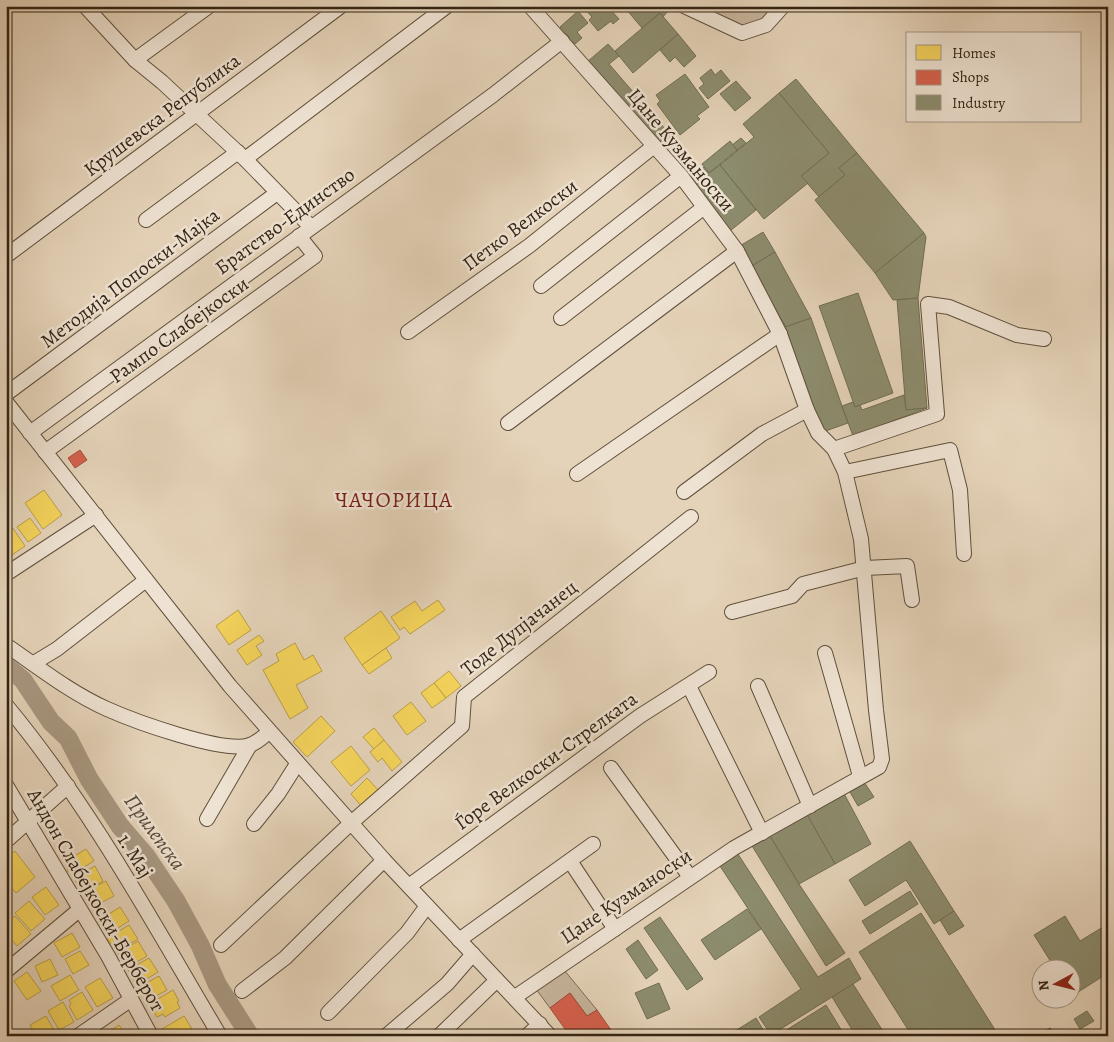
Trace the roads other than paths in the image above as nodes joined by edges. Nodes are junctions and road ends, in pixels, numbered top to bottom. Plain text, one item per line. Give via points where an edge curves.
1 (85, 6) edge
2 (209, 6) edge
3 (342, 6) edge
4 (447, 6) edge
5 (530, 6) edge
6 (684, 6) edge
7 (783, 6) edge
8 (562, 41) junction
9 (135, 60) junction
10 (196, 114) junction
11 (654, 146) junction
12 (242, 156) junction
13 (681, 176) junction
14 (277, 193) junction
15 (704, 208) junction
16 (146, 220) dead end
17 (311, 227) junction
18 (299, 236) junction
19 (737, 251) junction
20 (6, 256) edge
21 (541, 286) dead end
22 (561, 318) dead end
23 (408, 332) dead end
24 (780, 334) junction
25 (1044, 339) dead end
26 (6, 394) edge
27 (6, 402) edge
28 (807, 410) junction
29 (508, 423) dead end
30 (30, 433) junction
31 (834, 450) junction
32 (45, 452) junction
33 (845, 472) junction
34 (577, 474) dead end
35 (684, 492) dead end
36 (96, 514) junction
37 (691, 517) dead end
38 (964, 554) dead end
39 (865, 568) junction
40 (6, 574) edge
41 (146, 580) junction
42 (912, 600) dead end
43 (732, 612) dead end
44 (6, 645) edge
45 (826, 652) dead end
46 (34, 663) junction
47 (709, 672) dead end
48 (689, 686) junction
49 (758, 686) dead end
50 (6, 705) edge
51 (269, 732) junction
52 (250, 745) junction
53 (297, 764) junction
54 (611, 768) dead end
55 (860, 776) junction
56 (6, 785) edge
57 (68, 786) junction
58 (810, 806) junction
59 (207, 819) dead end
60 (28, 822) junction
61 (351, 823) junction
62 (254, 824) dead end
63 (762, 833) junction
64 (6, 841) edge
65 (593, 844) dead end
66 (384, 860) junction
67 (570, 862) junction
68 (690, 877) junction
69 (409, 886) junction
70 (427, 906) junction
71 (80, 910) junction
72 (615, 929) junction
73 (459, 940) junction
74 (221, 944) dead end
75 (473, 954) junction
76 (6, 970) edge
77 (497, 980) junction
78 (242, 991) dead end
79 (515, 997) junction
80 (130, 1000) junction
81 (328, 1013) dead end
82 (540, 1024) junction
83 (78, 1036) edge
84 (151, 1036) edge
85 (220, 1036) edge
86 (386, 1036) edge
87 (439, 1036) edge
88 (527, 1036) edge
89 (550, 1036) edge

1 - 9 street
2 - 9 street
3 - 10 street, Крушевска Република
4 - 12 street, Методија Попоски-Мајка
5 - 8 street, Цане Кузманоски
6 - 7 street via 742,33 766,25
8 - 11 street, Цане Кузманоски
8 - 17 street, Братство-Единство
9 - 10 street
10 - 12 street
10 - 20 street, Крушевска Република
11 - 13 street, Цане Кузманоски
11 - 23 street, Петко Велкоски via 529,246
12 - 14 street
12 - 16 street, Методија Попоски-Мајка
13 - 15 street, Цане Кузманоски
13 - 21 street
14 - 17 street
14 - 26 street, Методија Попоски-Мајка
15 - 19 street, Цане Кузманоски
15 - 22 street
17 - 18 street, Братство-Единство
18 - 30 street, Братство-Единство
18 - 32 street, Рампо Слабејкоски via 315,256
19 - 24 street, Цане Кузманоски
19 - 29 street
24 - 28 street, Цане Кузманоски
24 - 34 street
25 - 31 street via 1017,335 950,307 928,304 937,414
27 - 30 street
28 - 31 street, Цане Кузманоски via 818,433
28 - 35 street via 762,434
30 - 32 street
31 - 33 street, Цане Кузманоски
32 - 36 street
33 - 38 street via 950,450 960,490
33 - 39 street, Цане Кузманоски via 862,539
36 - 40 street
36 - 41 street
37 - 61 street, Тоде Дупјачанец via 464,697 462,726
39 - 42 street via 908,566
39 - 43 street via 803,584 792,596
39 - 55 street, Цане Кузманоски via 882,759 879,767
41 - 46 street
41 - 51 street
44 - 46 street
45 - 55 street
46 - 52 street via 106,709 188,738 226,746
47 - 48 street, Ѓоре Велкоски-Стрелката
48 - 63 street
48 - 69 street, Ѓоре Велкоски-Стрелката via 640,716
49 - 58 street
50 - 57 street, 1. Мај
51 - 52 street
51 - 53 street
52 - 59 street
53 - 61 street
53 - 62 street
54 - 68 street
55 - 58 street, Цане Кузманоски
56 - 60 street, Андон Слабејкоски-Берберот
57 - 60 street
57 - 85 street, 1. Мај
58 - 63 street, Цане Кузманоски
60 - 64 street
60 - 71 street, Андон Слабејкоски-Берберот
61 - 66 street
61 - 74 street, Тоде Дупјачанец
63 - 68 street, Цане Кузманоски
65 - 67 street
66 - 69 street
66 - 78 street via 285,958
67 - 72 street
67 - 73 street
68 - 72 street, Цане Кузманоски
69 - 70 street
70 - 73 street
70 - 81 street via 407,933
71 - 76 street
71 - 80 street, Андон Слабејкоски-Берберот
72 - 79 street, Цане Кузманоски
73 - 75 street
75 - 77 street
75 - 86 street via 447,984
77 - 79 street
77 - 87 street
79 - 82 street
80 - 83 street
80 - 84 street, Андон Слабејкоски-Берберот
82 - 88 street
82 - 89 street

